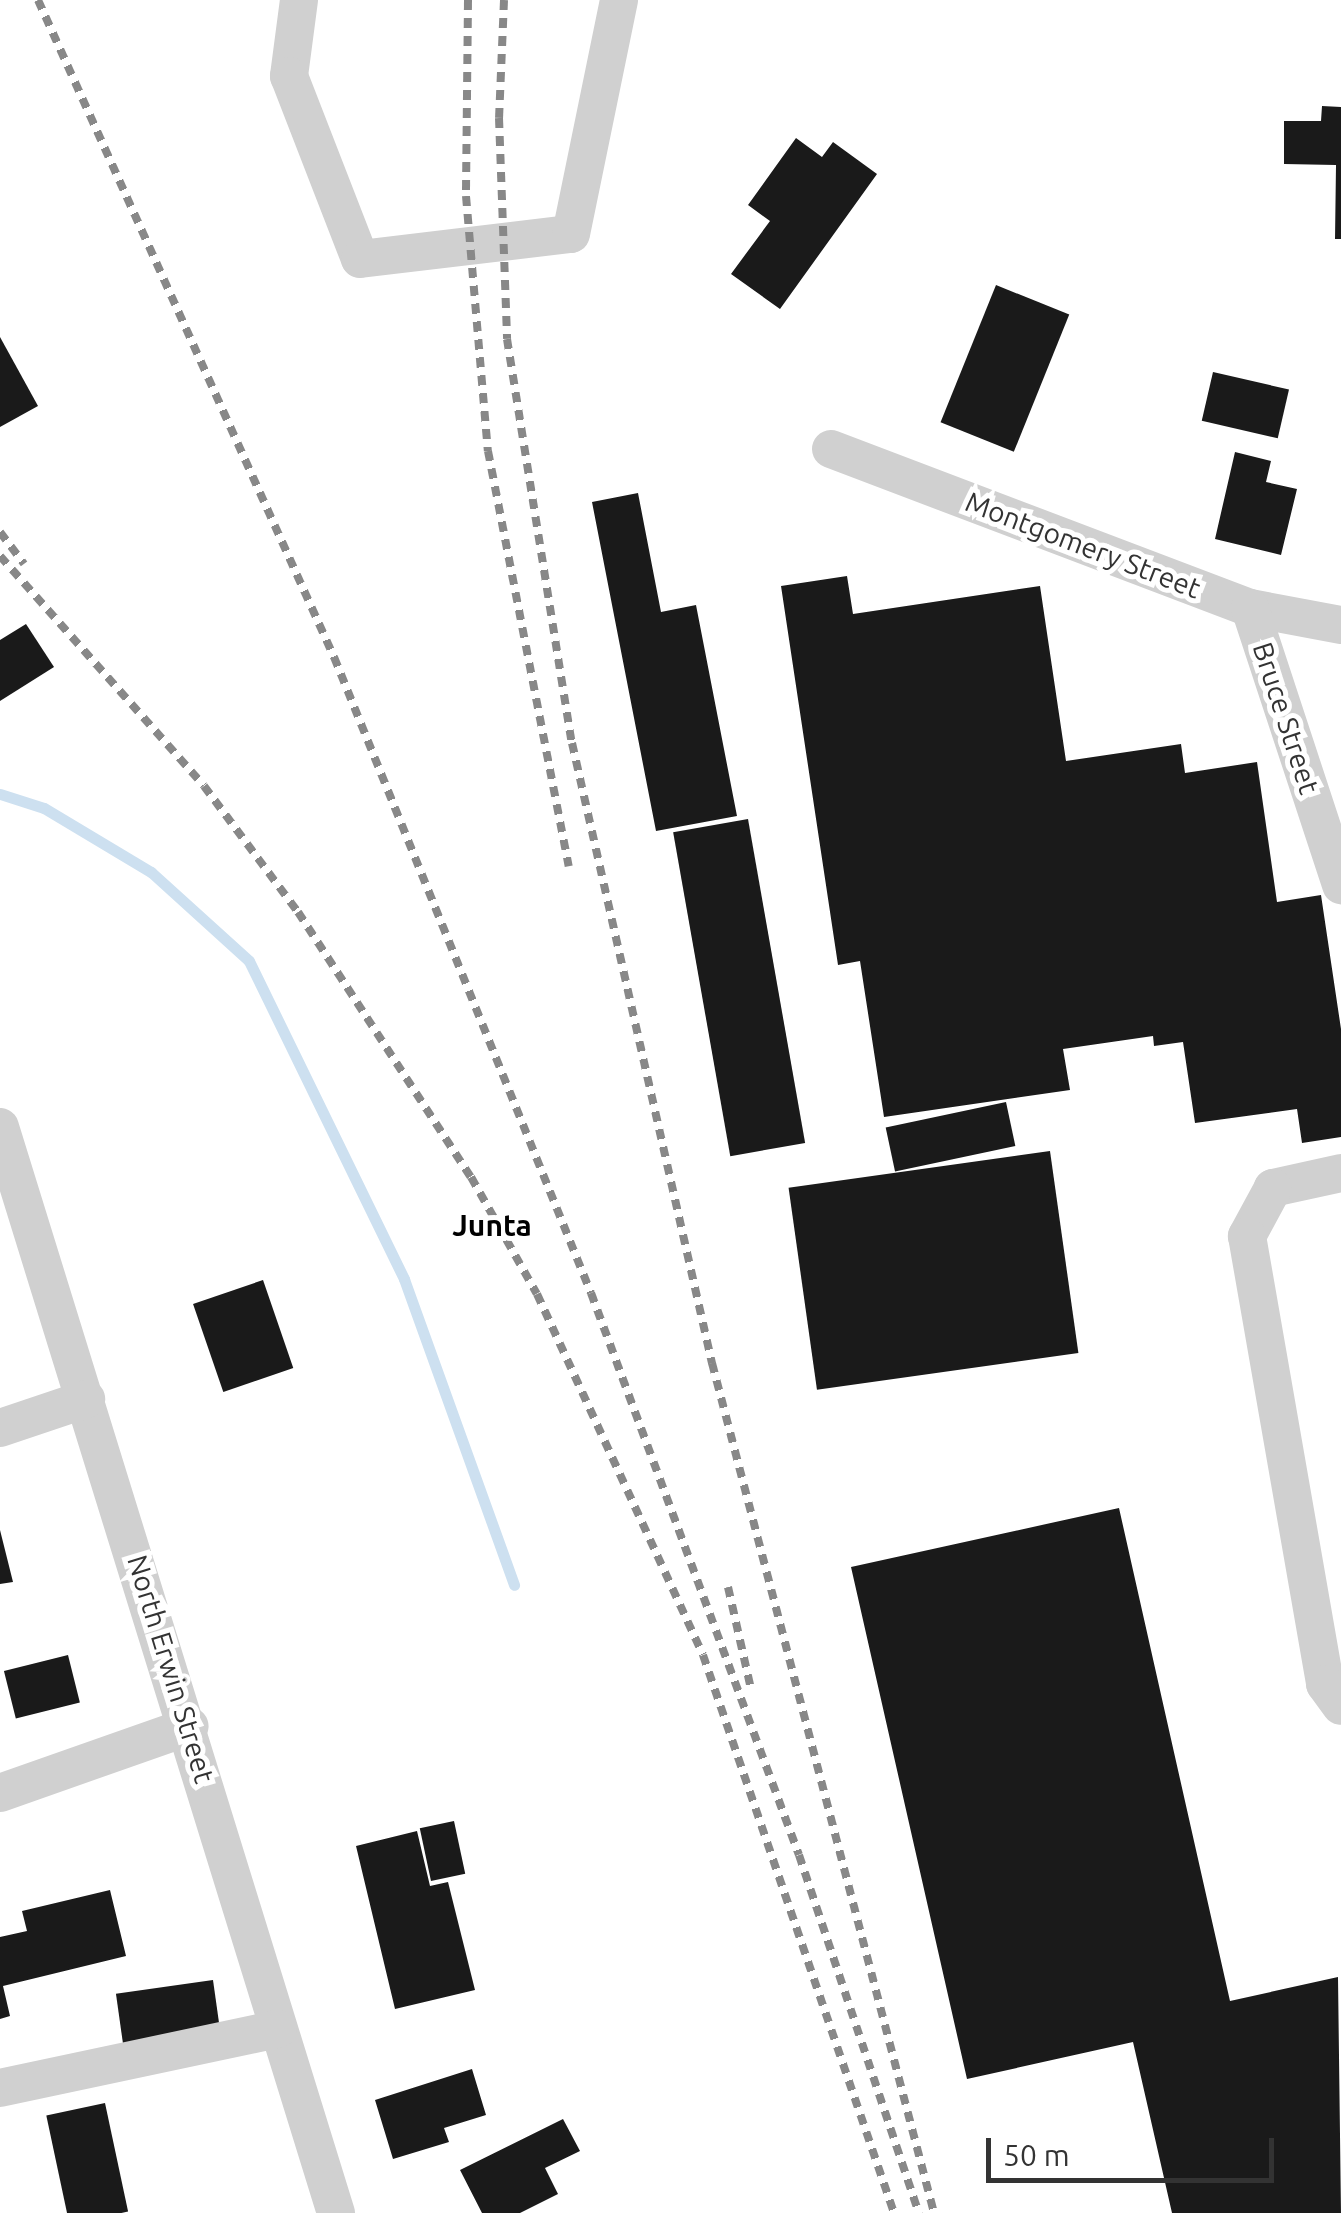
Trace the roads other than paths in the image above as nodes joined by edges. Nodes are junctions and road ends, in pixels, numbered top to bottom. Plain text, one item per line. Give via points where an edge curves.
1 (298, 0) edge
2 (619, 0) edge
3 (830, 449) dead end
4 (1250, 608) junction
5 (1341, 625) edge
6 (1341, 886) edge
7 (0, 1127) edge
8 (1341, 1173) edge
9 (86, 1400) junction
10 (0, 1428) edge
11 (1341, 1706) edge
12 (190, 1726) junction
13 (0, 1793) edge
14 (278, 2029) junction
15 (0, 2088) edge
16 (336, 2213) edge

1 - 2 street via 289,76 360,259 571,234
3 - 4 street, Montgomery Street
4 - 5 street, Montgomery Street
4 - 6 street, Bruce Street
7 - 9 street, North Erwin Street
8 - 11 street via 1273,1188 1247,1236 1325,1684
9 - 10 street
9 - 12 street, North Erwin Street
12 - 13 street
12 - 14 street, North Erwin Street
14 - 15 street
14 - 16 street, North Erwin Street

